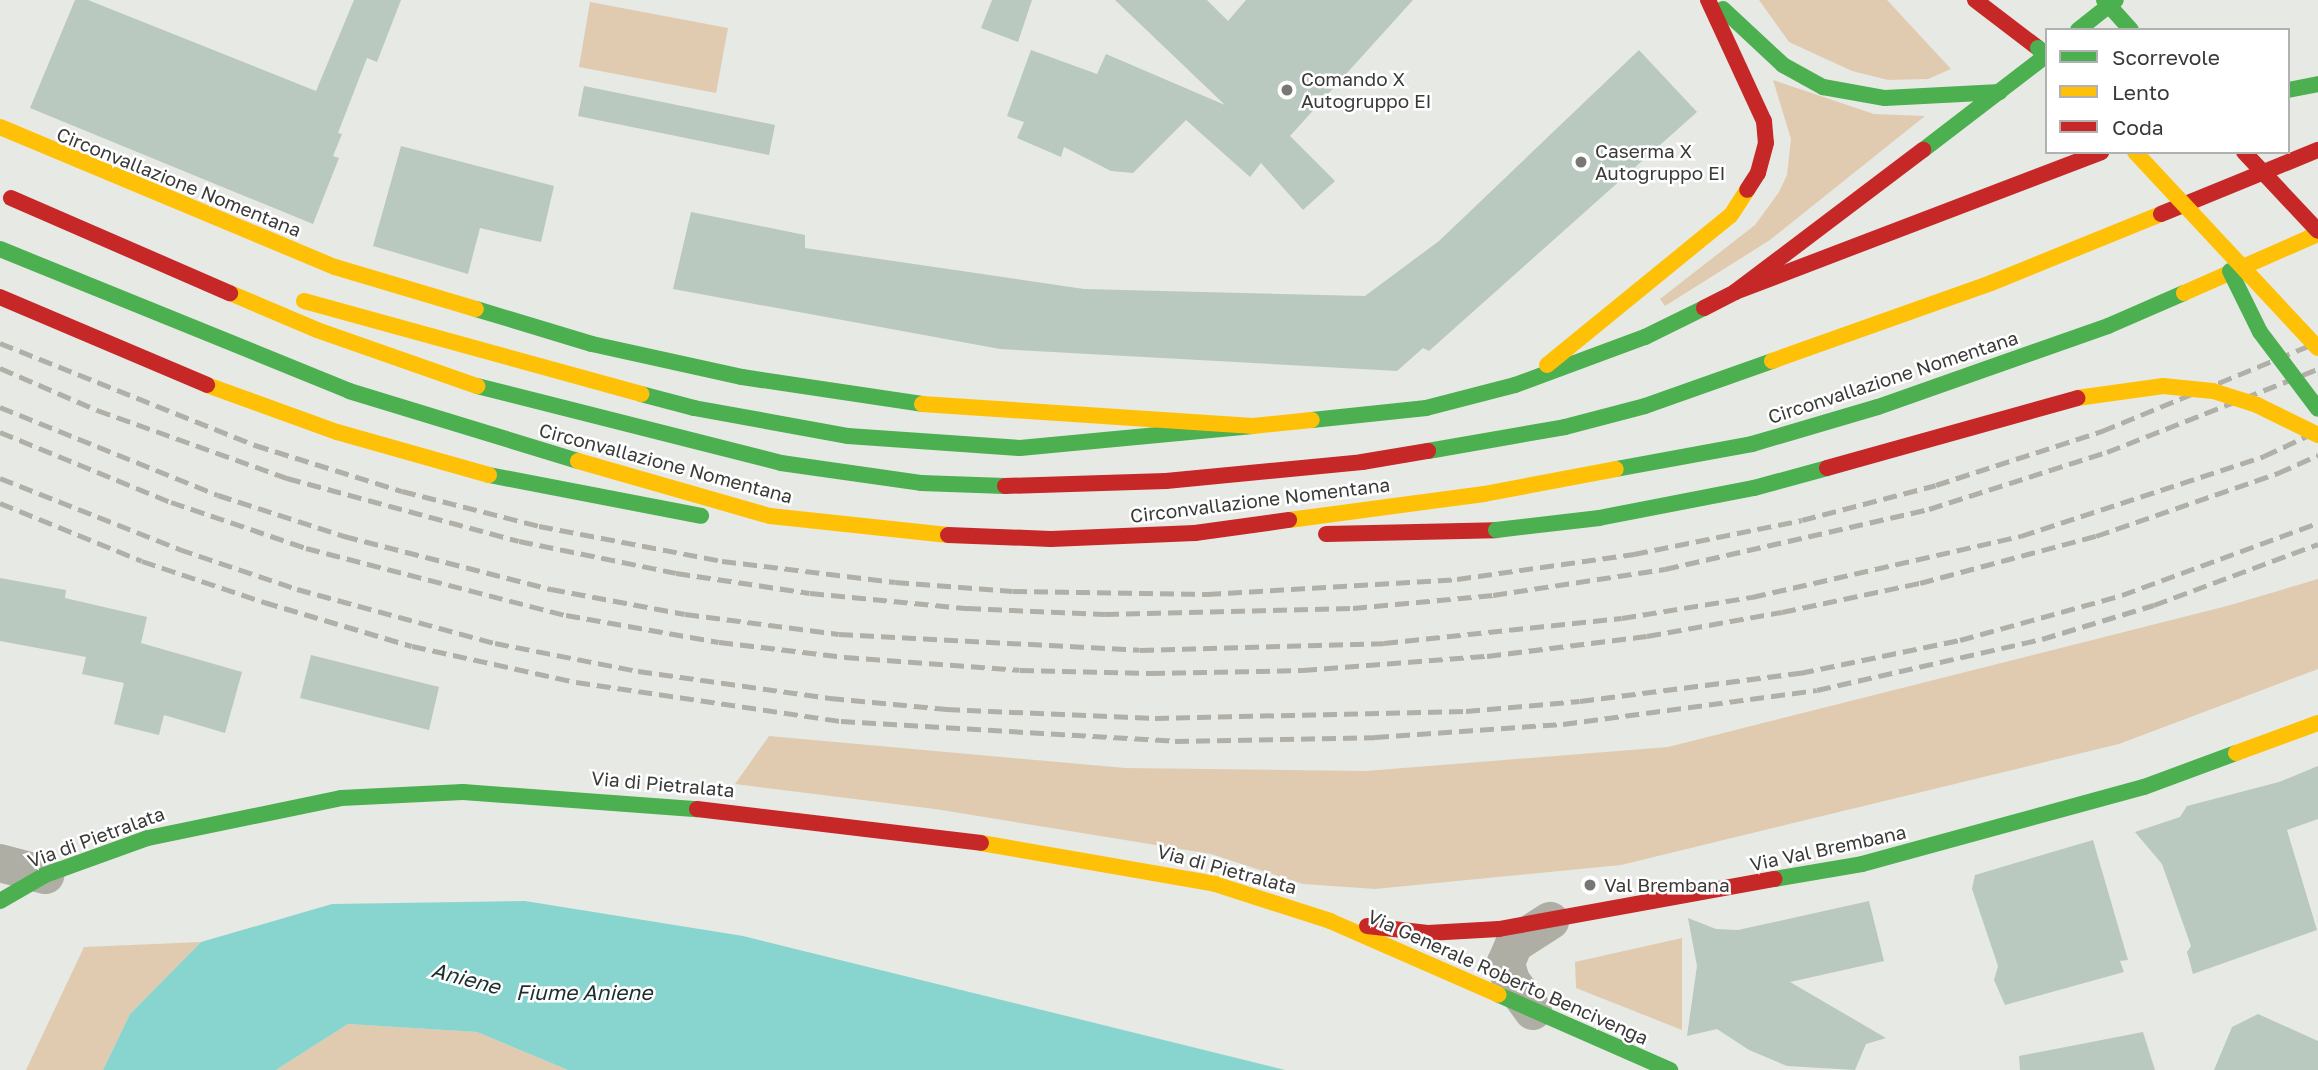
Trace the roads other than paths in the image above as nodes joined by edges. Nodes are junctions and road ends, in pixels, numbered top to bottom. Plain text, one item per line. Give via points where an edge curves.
1 (1708, 0) edge
2 (1713, 0) edge
3 (1975, 0) edge
4 (2104, 0) edge
5 (2116, 0) edge
6 (2081, 28) edge
7 (2129, 28) edge
8 (2045, 54) edge
9 (2045, 58) edge
10 (2318, 84) edge
11 (2290, 90) edge
12 (2000, 92) junction
13 (0, 127) edge
14 (2318, 150) edge
15 (2096, 154) edge
16 (2136, 154) edge
17 (2246, 154) edge
18 (11, 198) dead end
19 (2318, 233) edge
20 (2216, 240) junction
21 (0, 249) edge
22 (135, 253) junction
23 (1735, 292) junction
24 (0, 297) edge
25 (2318, 348) edge
26 (1529, 380) junction
27 (2318, 409) edge
28 (1253, 426) junction
29 (2318, 435) edge
30 (770, 516) junction
31 (1195, 533) junction
32 (2318, 723) edge
33 (0, 863) edge
34 (45, 875) junction
35 (0, 901) edge
36 (1330, 921) junction
37 (1550, 921) junction
38 (1533, 1011) junction
39 (1670, 1070) edge

1 - 26 main road via 1763,121 1765,151 1752,188 1731,215
2 - 12 main road via 1783,65 1823,87 1885,98
3 - 8 main road, bridge
4 - 7 main road, bridge
5 - 6 main road
9 - 12 main road, Circonvallazione Nomentana
10 - 11 main road
12 - 23 main road, Circonvallazione Nomentana
13 - 28 main road, Circonvallazione Nomentana via 335,267 592,344 742,377 904,403
14 - 22 main road, Circonvallazione Nomentana via 1992,282 1645,406 1448,450 1166,481 1016,487 921,483 735,454 496,393 317,330
15 - 23 main road
16 - 20 main road, bridge
17 - 19 main road, bridge
18 - 22 main road, Circonvallazione Nomentana
19 - 31 main road, Circonvallazione Nomentana via 2108,326 1817,427 1693,458 1563,481
20 - 25 main road, bridge
20 - 27 main road, bridge via 2260,332
21 - 30 main road, Circonvallazione Nomentana via 349,391
22 - 28 main road via 648,396 806,430 910,443 1020,448
23 - 26 main road, Circonvallazione Nomentana via 1610,352
24 - 30 main road via 173,372 384,446 490,475 676,514
26 - 28 main road, Circonvallazione Nomentana via 1394,414
29 - 31 main road, bridge via 2266,408 2213,391 2162,386 2097,392 1754,488 1599,518 1429,536
30 - 31 main road, Circonvallazione Nomentana via 859,529 999,539
32 - 37 main road, Via Val Brembana via 2144,787 1941,845 1862,864
33 - 34 street
34 - 35 main road, Via di Pietralata
34 - 36 main road, Via di Pietralata via 148,838 254,812 341,798 463,792 755,813 1059,853 1215,884
36 - 37 main road, Via Val Brembana via 1444,933
36 - 38 main road, Via Generale Roberto Bencivenga
37 - 38 street via 1514,944 1506,962 1511,981
38 - 39 main road, Via Generale Roberto Bencivenga

